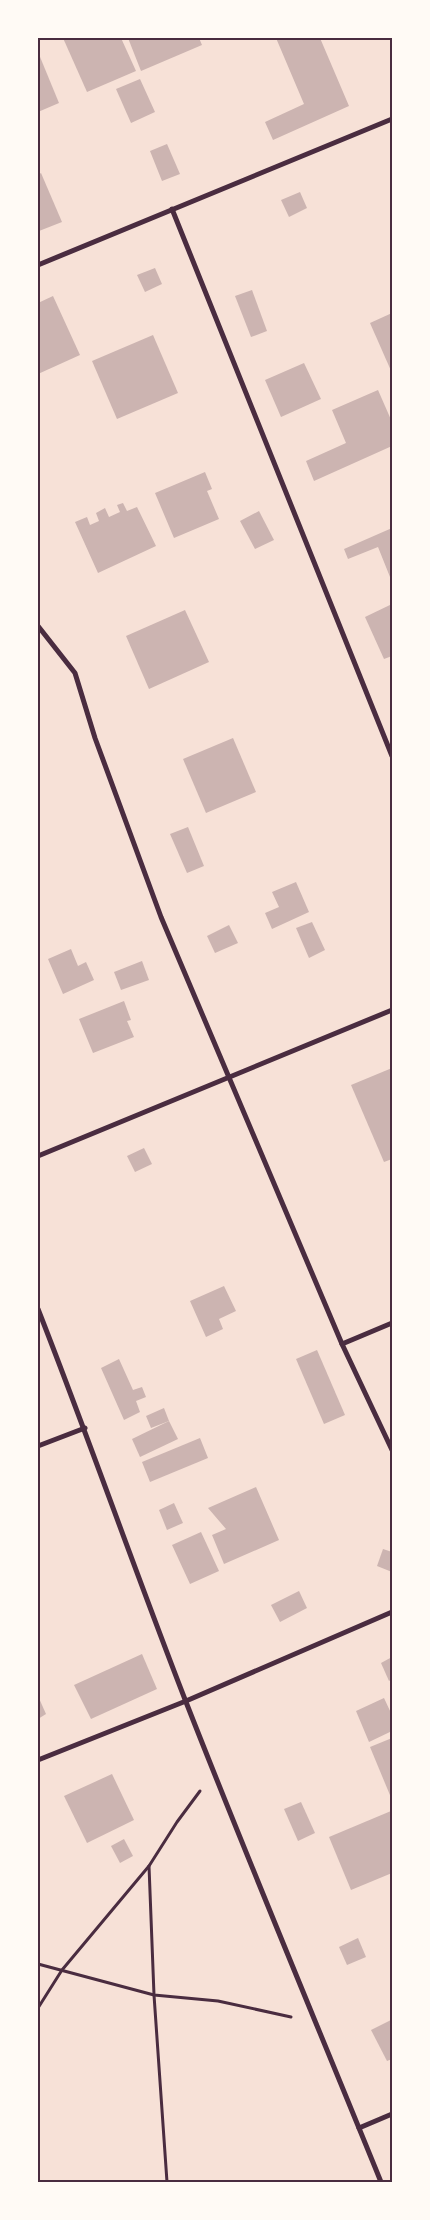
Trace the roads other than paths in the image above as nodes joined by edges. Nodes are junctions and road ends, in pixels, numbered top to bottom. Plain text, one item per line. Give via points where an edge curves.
1 (392, 119) edge
2 (172, 209) junction
3 (38, 265) edge
4 (38, 626) edge
5 (392, 756) edge
6 (392, 1010) edge
7 (229, 1077) junction
8 (38, 1156) edge
9 (38, 1309) edge
10 (392, 1323) edge
11 (342, 1344) junction
12 (85, 1428) junction
13 (38, 1446) edge
14 (392, 1450) edge
15 (392, 1612) edge
16 (186, 1701) junction
17 (38, 1760) edge
18 (392, 2114) edge
19 (359, 2128) junction
20 (381, 2182) edge

1 - 2 street
2 - 3 street
2 - 5 street
4 - 7 street via 75,672 95,738 161,917
6 - 7 street
7 - 8 street
7 - 11 street
9 - 12 street
10 - 11 street
11 - 14 street
12 - 13 street
12 - 16 street
15 - 16 street
16 - 17 street
16 - 19 street
18 - 19 street
19 - 20 street

